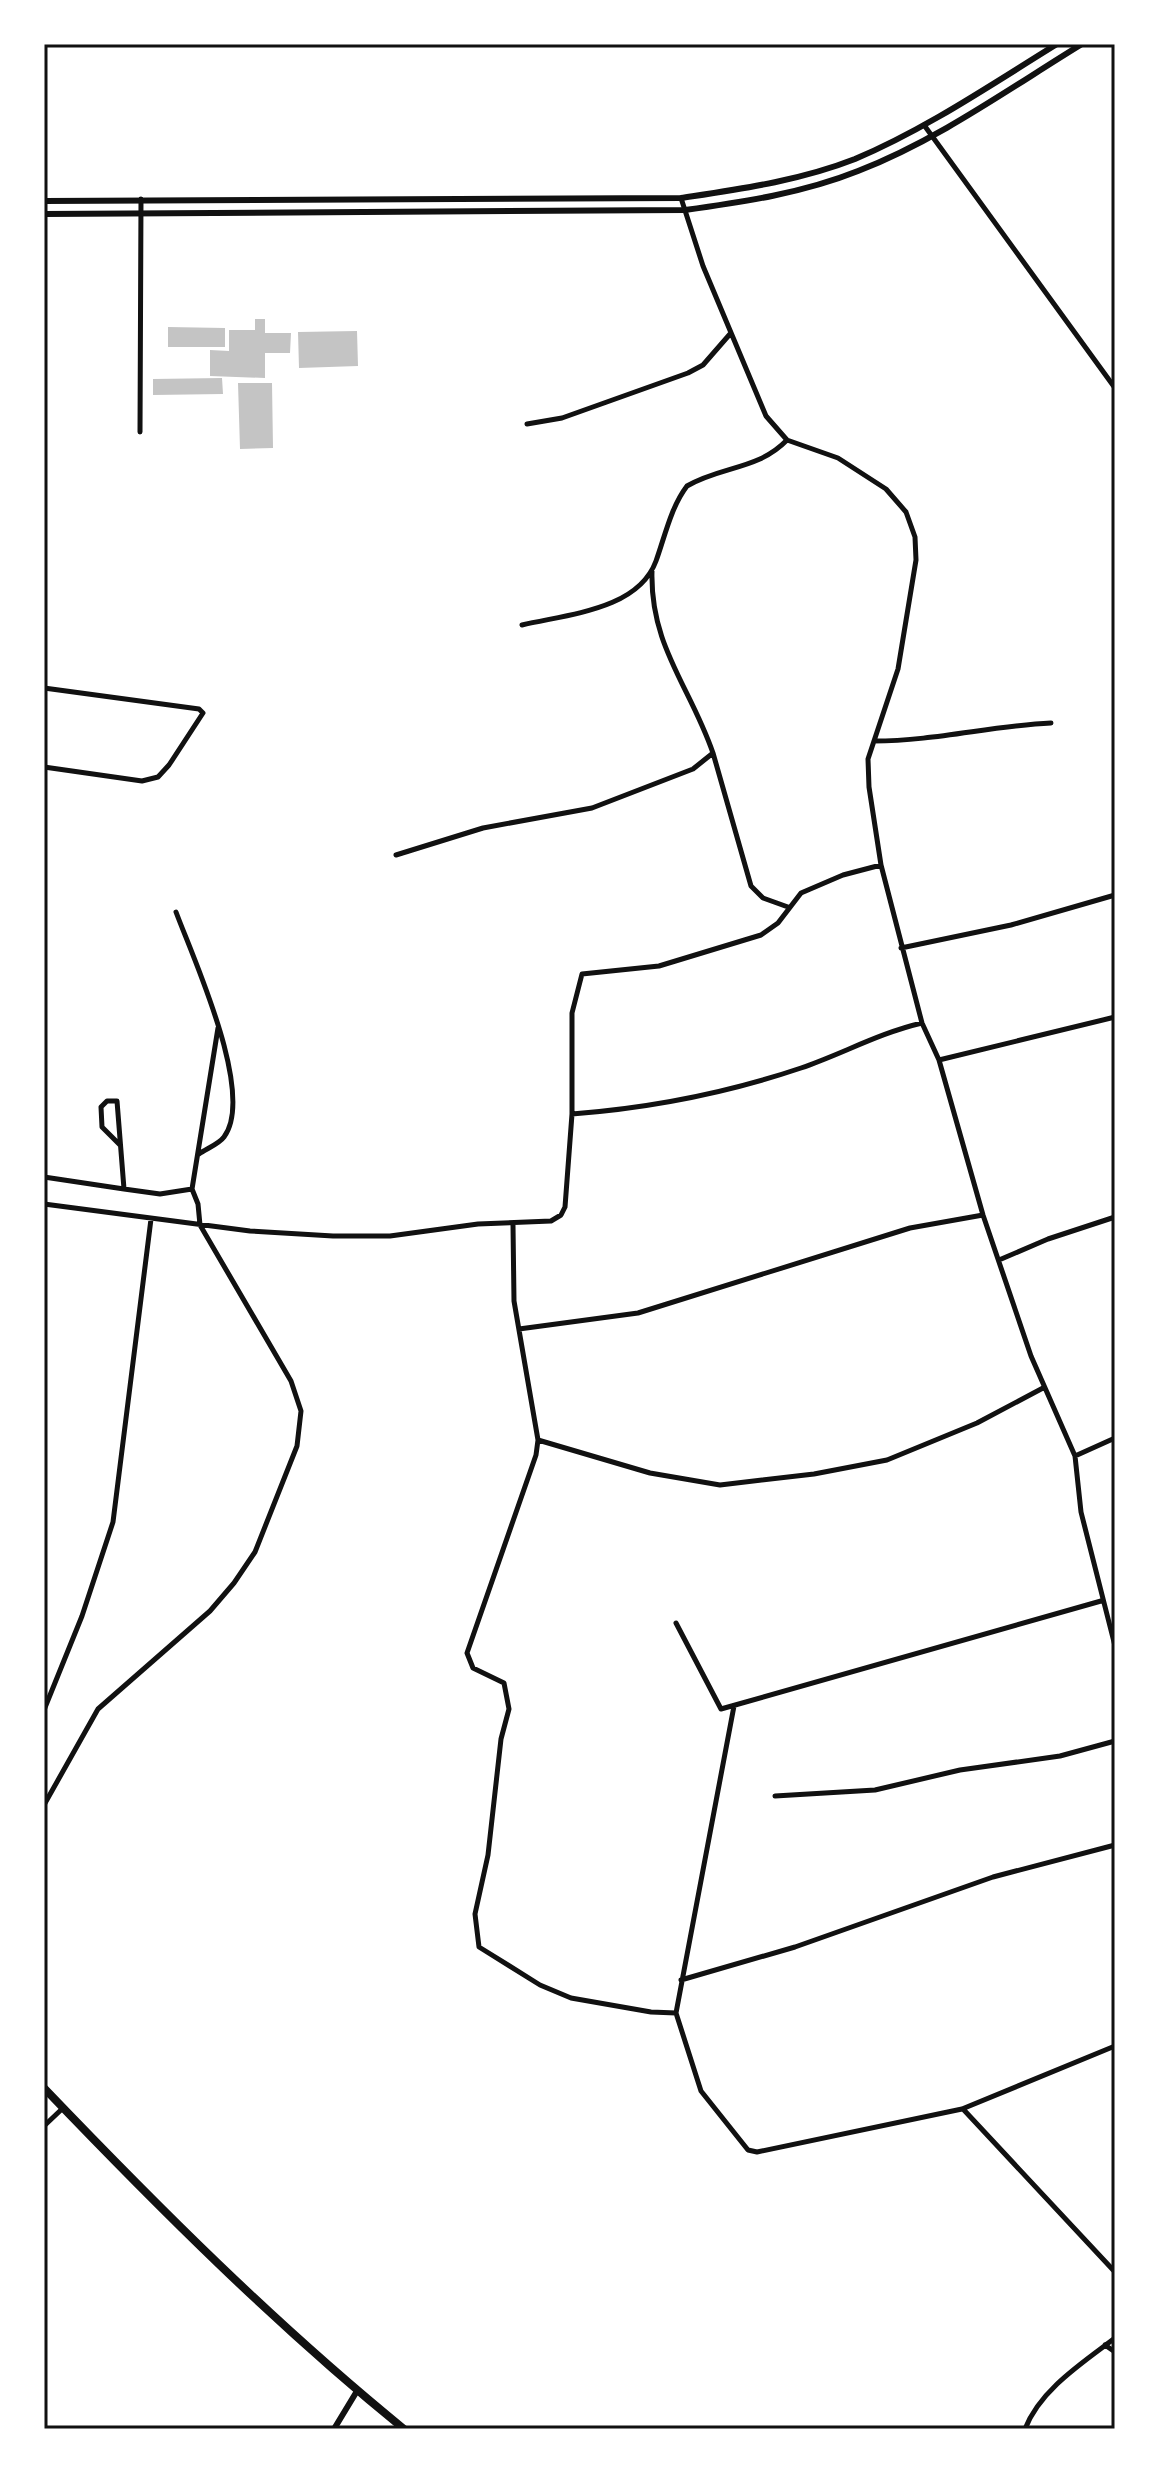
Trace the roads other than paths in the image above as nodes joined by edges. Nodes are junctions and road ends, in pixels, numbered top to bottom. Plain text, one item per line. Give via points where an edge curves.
1 (1057, 44) edge
2 (1082, 44) edge
3 (924, 125) junction
4 (931, 136) junction
5 (141, 198) junction
6 (681, 198) junction
7 (44, 201) edge
8 (685, 210) junction
9 (141, 211) junction
10 (44, 214) edge
11 (730, 334) junction
12 (1115, 388) edge
13 (527, 424) dead end
14 (140, 432) dead end
15 (787, 440) junction
16 (652, 571) junction
17 (522, 625) dead end
18 (44, 688) edge
19 (1051, 723) dead end
20 (874, 741) junction
21 (713, 753) junction
22 (44, 767) edge
23 (396, 855) dead end
24 (881, 865) junction
25 (1115, 895) edge
26 (788, 907) junction
27 (176, 912) dead end
28 (901, 948) junction
29 (1115, 1017) edge
30 (922, 1023) junction
31 (218, 1028) junction
32 (939, 1060) junction
33 (572, 1114) junction
34 (120, 1145) junction
35 (198, 1154) junction
36 (44, 1177) edge
37 (124, 1189) junction
38 (192, 1189) junction
39 (44, 1204) edge
40 (983, 1215) junction
41 (1115, 1217) edge
42 (151, 1219) junction
43 (200, 1225) junction
44 (513, 1225) junction
45 (999, 1260) junction
46 (519, 1329) junction
47 (1043, 1388) junction
48 (1115, 1438) edge
49 (538, 1440) junction
50 (1075, 1456) junction
51 (1101, 1601) junction
52 (676, 1623) dead end
53 (1115, 1646) edge
54 (734, 1706) junction
55 (44, 1710) edge
56 (1115, 1741) edge
57 (775, 1796) dead end
58 (44, 1805) edge
59 (1115, 1845) edge
60 (681, 1980) junction
61 (676, 2013) junction
62 (1115, 2046) edge
63 (44, 2088) edge
64 (63, 2108) junction
65 (962, 2109) junction
66 (44, 2126) edge
67 (1115, 2272) edge
68 (1115, 2338) edge
69 (1105, 2345) junction
70 (1115, 2352) edge
71 (357, 2391) junction
72 (334, 2429) edge
73 (404, 2429) edge
74 (1025, 2429) edge

1 - 3 street
2 - 4 street
3 - 4 street
3 - 6 street via 854,159 795,178
4 - 8 street via 859,171 798,191
4 - 12 street
5 - 6 street
5 - 7 street
5 - 9 street
6 - 8 street
8 - 9 street
8 - 11 street
9 - 10 street
9 - 14 street
11 - 13 street via 703,365 688,373 562,418
11 - 15 street via 766,416
15 - 16 street via 773,455 747,467 687,486
15 - 20 street via 838,458 886,489 906,512 915,537 898,669
16 - 17 street via 629,595
16 - 21 street via 659,637 700,715
18 - 22 street via 162,701 203,713 158,777 142,781
19 - 20 street
20 - 24 street via 868,759 869,787
21 - 23 street via 693,769 592,808 483,828
21 - 26 street via 751,886 763,898
24 - 26 street via 823,883 801,893
24 - 28 street
25 - 28 street via 983,932
26 - 33 street via 761,935 659,966 582,974 572,1013
27 - 31 street
28 - 30 street
29 - 32 street
30 - 32 street
30 - 33 street via 740,1085 673,1102
31 - 35 street
31 - 35 street via 232,1066 231,1120 224,1137
32 - 40 street
33 - 44 street via 561,1215
34 - 34 street via 117,1101 107,1101 101,1107 102,1127
34 - 37 street
35 - 38 street
36 - 37 street
37 - 38 street via 160,1194
38 - 43 street
39 - 42 street
40 - 45 street
40 - 46 street via 910,1228 638,1313
41 - 45 street
42 - 43 street
42 - 55 street via 113,1522
43 - 44 street via 390,1236 478,1224
43 - 58 street via 291,1381 301,1411 297,1446 255,1552 234,1583 210,1611 98,1709
44 - 46 street via 511,1261
45 - 47 street
46 - 49 street
47 - 49 street via 977,1423 887,1460 720,1485 650,1473
47 - 50 street
48 - 50 street
49 - 61 street via 467,1653 473,1668 504,1683 509,1709 475,1938 486,1953 571,1998
50 - 51 street
51 - 53 street
51 - 54 street
52 - 54 street via 717,1705
54 - 60 street
56 - 57 street via 875,1790
59 - 60 street via 993,1877 795,1947
60 - 61 street
61 - 65 street via 701,2091 748,2150
62 - 65 street
63 - 64 highway
64 - 66 street
64 - 71 highway via 191,2239
65 - 67 street
68 - 69 street
69 - 70 street
69 - 74 street via 1049,2391
71 - 72 street
71 - 73 highway

